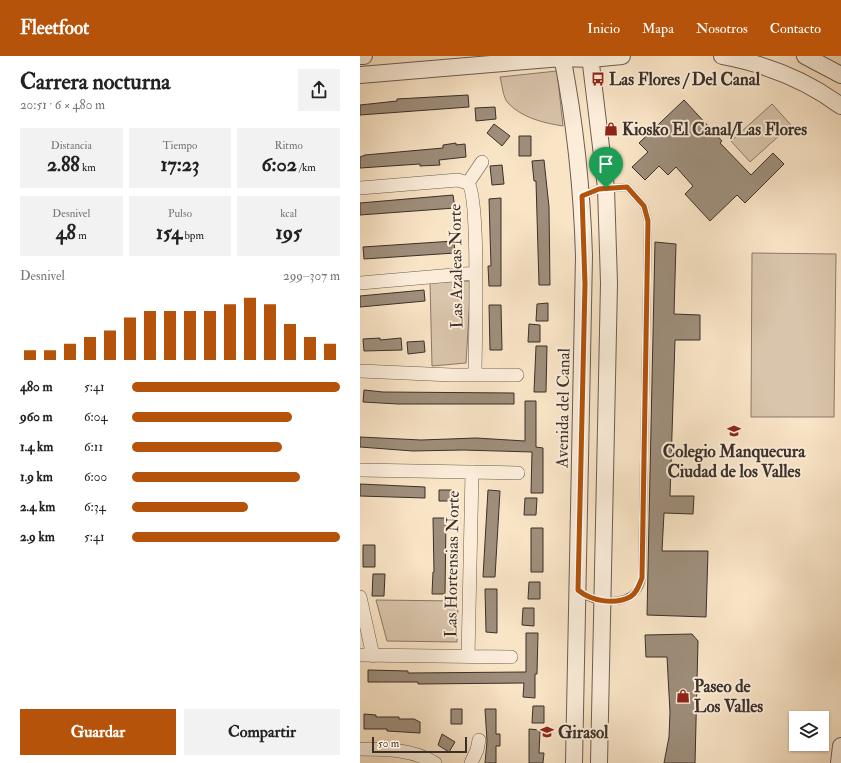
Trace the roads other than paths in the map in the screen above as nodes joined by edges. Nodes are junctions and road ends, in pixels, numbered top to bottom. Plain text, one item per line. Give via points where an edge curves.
1 (360, 56) edge
2 (364, 56) edge
3 (622, 56) edge
4 (722, 56) edge
5 (805, 56) edge
6 (562, 57) edge
7 (591, 57) edge
8 (360, 75) edge
9 (841, 75) edge
10 (841, 106) edge
11 (482, 162) dead end
12 (468, 183) junction
13 (360, 188) edge
14 (606, 188) junction
15 (582, 196) junction
16 (476, 273) junction
17 (360, 283) edge
18 (360, 371) edge
19 (475, 375) junction
20 (517, 375) dead end
21 (360, 470) edge
22 (472, 472) junction
23 (518, 473) dead end
24 (578, 590) junction
25 (360, 597) edge
26 (603, 601) junction
27 (366, 656) edge
28 (468, 657) junction
29 (511, 657) dead end
30 (479, 740) dead end
31 (841, 746) edge
32 (360, 749) edge
33 (435, 763) edge
34 (471, 763) edge
35 (574, 763) edge
36 (599, 763) edge
37 (839, 763) edge

1 - 2 street
3 - 7 street
4 - 10 street via 781,72 814,88
5 - 9 street
6 - 7 street
6 - 8 street
6 - 15 street, Avenida del Canal via 575,128
7 - 14 street
11 - 12 street, Las Azaleas Norte
12 - 13 street via 462,180
12 - 16 street, Las Azaleas Norte via 472,192
14 - 15 lane
14 - 26 street via 609,283
14 - 26 lane via 627,187 644,206 648,221 642,578 638,589 630,597
15 - 24 street, Avenida del Canal via 585,284
16 - 17 street
16 - 19 street, Las Azaleas Norte
18 - 19 street
19 - 20 street
21 - 22 street
22 - 23 street
22 - 28 street, Las Hortensias Norte
24 - 26 lane via 590,598
24 - 35 street, Avenida del Canal
25 - 27 street
26 - 36 street
27 - 28 street
28 - 29 street
30 - 34 street
31 - 37 street
32 - 33 street via 410,752

